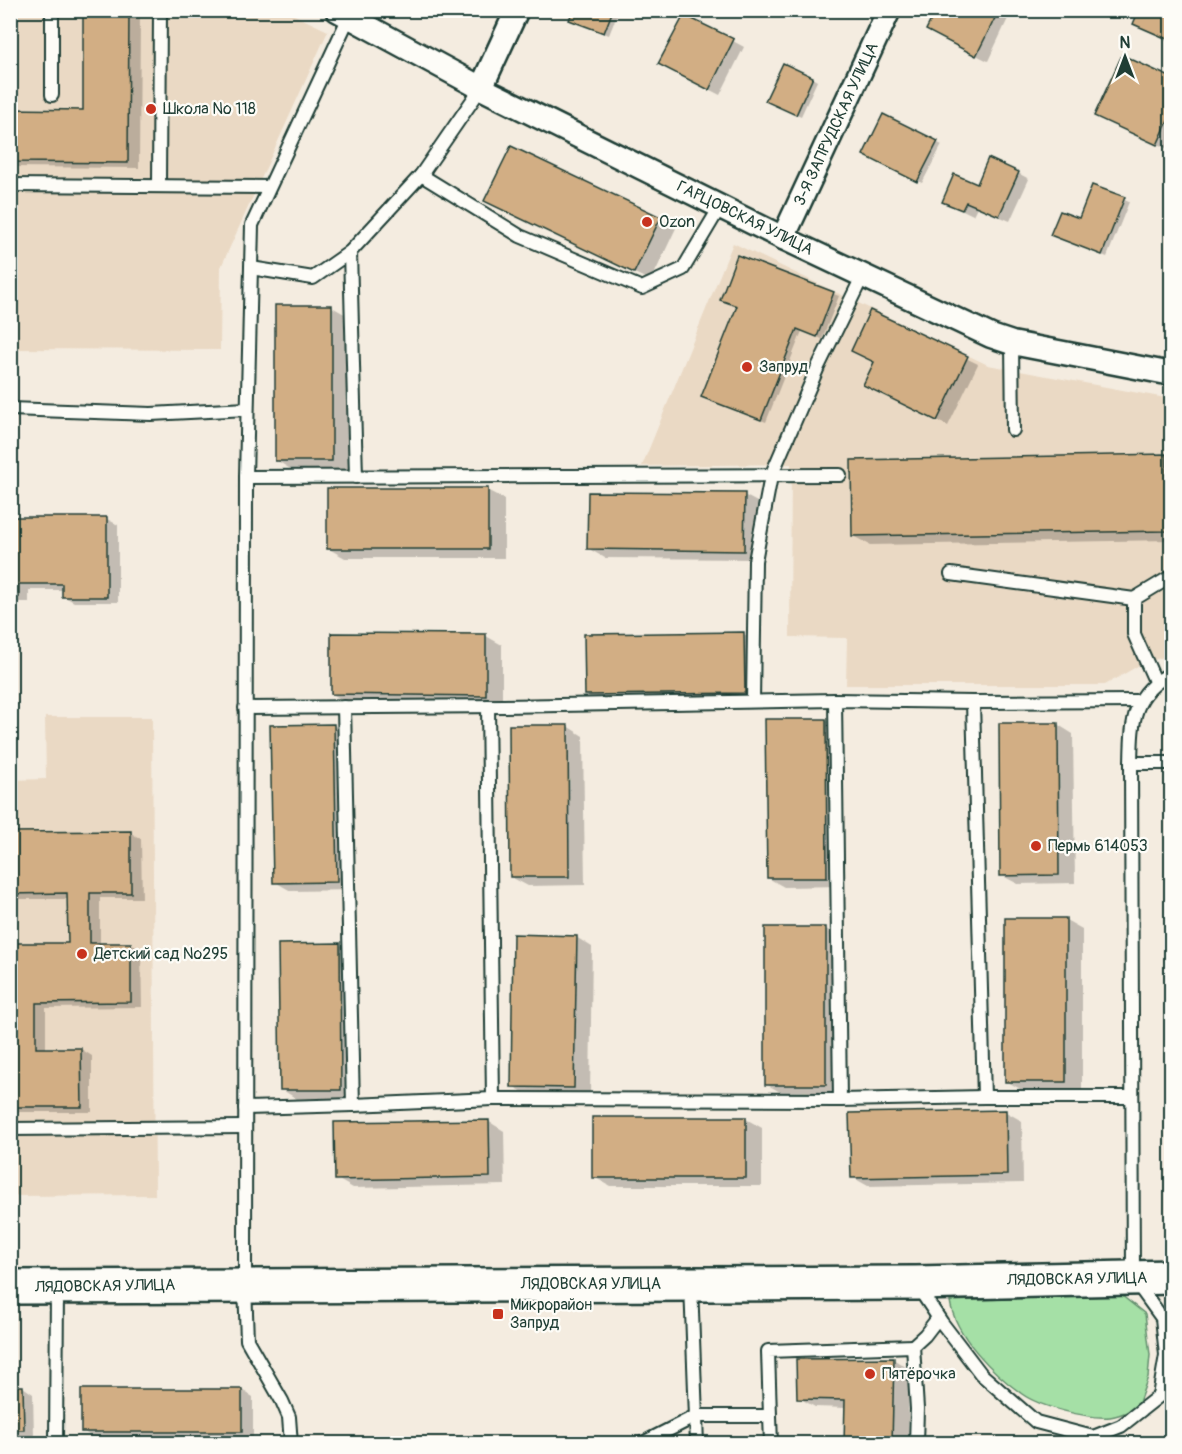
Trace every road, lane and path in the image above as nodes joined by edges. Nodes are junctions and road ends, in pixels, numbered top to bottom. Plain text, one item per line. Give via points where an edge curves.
1 (52, 10) edge
2 (160, 10) edge
3 (517, 10) edge
4 (889, 10) edge
5 (343, 14) edge
6 (481, 88) junction
7 (51, 95) dead end
8 (421, 175) junction
9 (10, 185) edge
10 (159, 186) junction
11 (269, 188) junction
12 (720, 207) junction
13 (783, 238) junction
14 (350, 252) junction
15 (251, 268) junction
16 (863, 275) junction
17 (1012, 343) junction
18 (1172, 374) edge
19 (10, 409) edge
20 (248, 409) junction
21 (1013, 430) dead end
22 (840, 475) dead end
23 (771, 476) junction
24 (246, 477) junction
25 (356, 477) junction
26 (951, 574) dead end
27 (1172, 576) edge
28 (1134, 599) junction
29 (1172, 673) edge
30 (1155, 681) junction
31 (835, 700) junction
32 (753, 701) junction
33 (1138, 701) junction
34 (973, 702) junction
35 (488, 706) junction
36 (344, 707) junction
37 (245, 708) junction
38 (1131, 763) junction
39 (1172, 763) edge
40 (984, 1097) junction
41 (1132, 1097) junction
42 (493, 1099) junction
43 (840, 1100) junction
44 (353, 1105) junction
45 (244, 1108) junction
46 (244, 1127) junction
47 (10, 1129) edge
48 (1172, 1277) edge
49 (1133, 1278) junction
50 (916, 1283) junction
51 (691, 1284) junction
52 (245, 1285) junction
53 (10, 1287) edge
54 (57, 1287) junction
55 (938, 1318) junction
56 (913, 1346) junction
57 (696, 1416) junction
58 (770, 1416) junction
59 (56, 1443) edge
60 (291, 1443) edge
61 (640, 1443) edge
62 (696, 1443) edge
63 (771, 1443) edge
64 (915, 1443) edge

1 - 7 lane
2 - 10 lane
3 - 6 street
4 - 13 street, 3-Я ЗАПРУДСКАЯ УЛИЦА
5 - 6 street, ГАРЦОВСКАЯ УЛИЦА
5 - 11 lane
6 - 8 lane
6 - 12 street, ГАРЦОВСКАЯ УЛИЦА
8 - 12 lane via 520,236 642,288 683,269
8 - 14 lane
9 - 10 lane
10 - 11 lane
11 - 15 lane via 252,225
12 - 13 street, ГАРЦОВСКАЯ УЛИЦА
13 - 16 street, ГАРЦОВСКАЯ УЛИЦА
14 - 15 lane via 313,278
14 - 25 lane
15 - 20 lane
16 - 17 street, ГАРЦОВСКАЯ УЛИЦА
16 - 23 lane
17 - 18 street, ГАРЦОВСКАЯ УЛИЦА
17 - 21 lane
19 - 20 lane via 151,414
20 - 24 lane
22 - 23 lane
23 - 25 lane
23 - 32 lane via 755,561
24 - 25 lane
24 - 37 lane
26 - 28 lane
27 - 28 lane
28 - 30 lane via 1134,634
29 - 30 lane
30 - 33 lane
31 - 32 lane
31 - 34 lane
31 - 43 lane
32 - 35 lane
33 - 34 lane
33 - 38 lane
34 - 40 lane
35 - 36 lane
35 - 42 lane
36 - 37 lane
36 - 44 lane
37 - 45 lane
38 - 39 lane
38 - 41 lane
40 - 41 lane
40 - 43 lane
41 - 49 lane
42 - 43 lane
42 - 44 lane
44 - 45 lane
45 - 46 lane
46 - 47 lane
46 - 52 lane
48 - 49 main road, ЛЯДОВСКАЯ УЛИЦА
49 - 50 main road, ЛЯДОВСКАЯ УЛИЦА
49 - 55 lane via 1162,1318 1166,1355 1159,1396 1121,1426 1093,1437 1036,1422 981,1374
50 - 51 main road, ЛЯДОВСКАЯ УЛИЦА
50 - 55 lane
51 - 52 main road, ЛЯДОВСКАЯ УЛИЦА
51 - 57 lane
52 - 54 main road, ЛЯДОВСКАЯ УЛИЦА
52 - 60 lane via 247,1340 289,1417
53 - 54 main road, ЛЯДОВСКАЯ УЛИЦА
54 - 59 lane
55 - 56 lane
56 - 58 lane via 768,1350
56 - 64 lane
57 - 58 lane
57 - 61 lane
57 - 62 lane
58 - 63 lane

